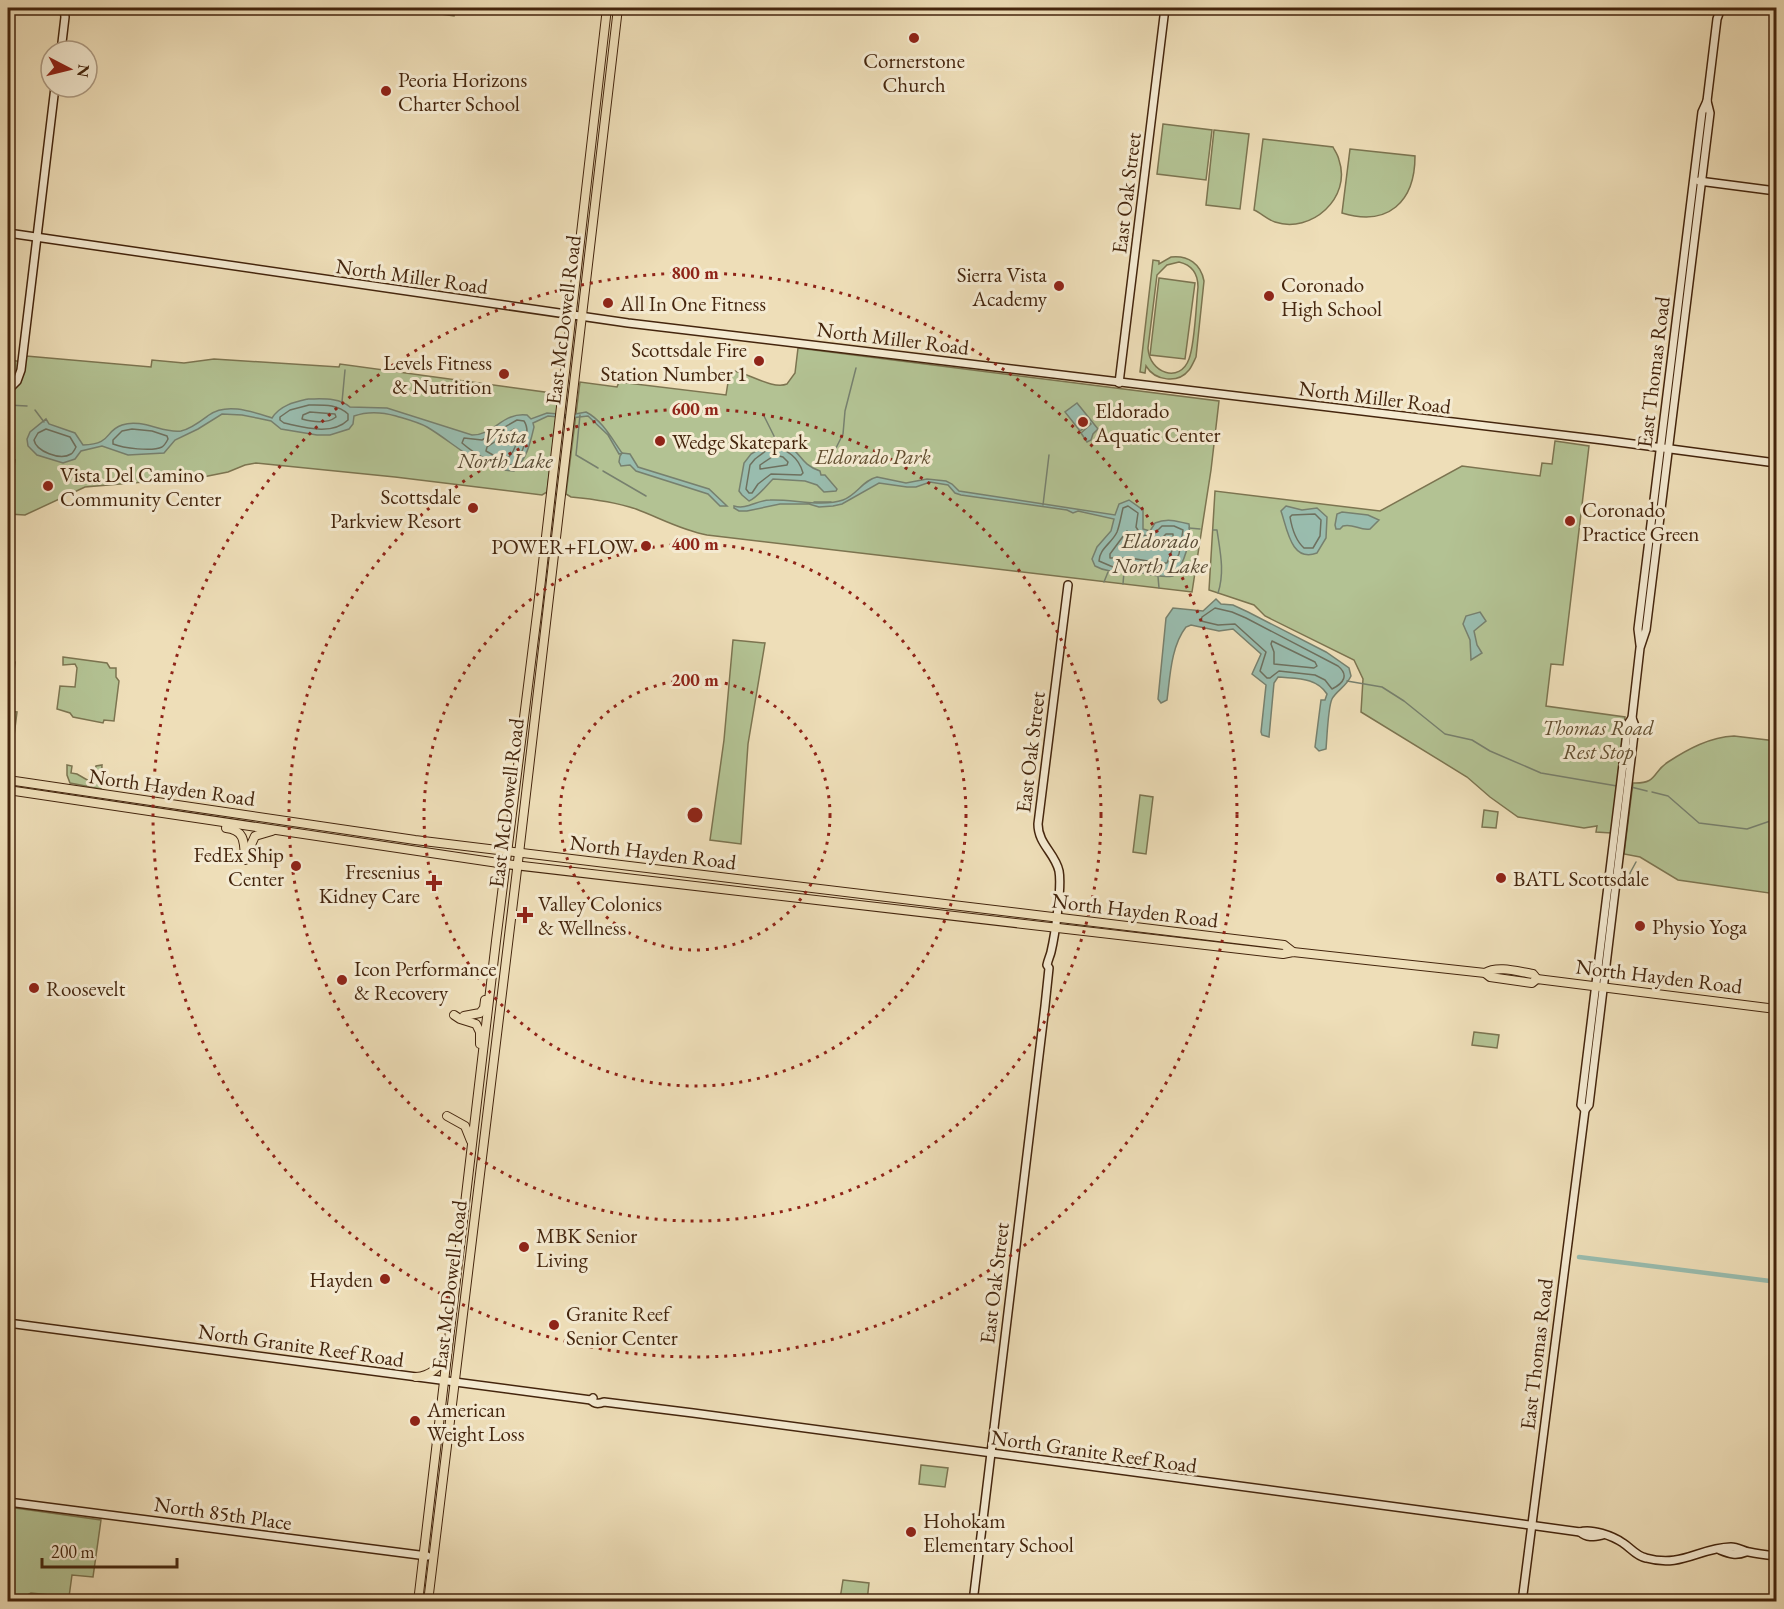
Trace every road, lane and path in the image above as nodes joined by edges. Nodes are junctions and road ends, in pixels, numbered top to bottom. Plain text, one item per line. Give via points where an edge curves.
1 (64, 8) edge
2 (607, 8) edge
3 (618, 8) edge
4 (1165, 8) edge
5 (1715, 8) edge
6 (1720, 8) edge
7 (1717, 19) junction
8 (61, 39) edge
9 (54, 99) edge
10 (1697, 181) junction
11 (1776, 191) edge
12 (8, 233) edge
13 (37, 238) junction
14 (571, 315) junction
15 (581, 317) junction
16 (1119, 383) junction
17 (8, 390) edge
18 (1665, 448) junction
19 (8, 449) edge
20 (1776, 463) edge
21 (8, 478) edge
22 (8, 505) edge
23 (1068, 585) dead end
24 (8, 780) edge
25 (8, 790) edge
26 (250, 817) junction
27 (214, 822) junction
28 (249, 826) junction
29 (275, 830) junction
30 (1618, 834) junction
31 (507, 852) junction
32 (519, 854) junction
33 (505, 864) junction
34 (517, 866) junction
35 (1609, 907) junction
36 (1055, 918) junction
37 (1054, 928) junction
38 (1166, 932) junction
39 (1165, 941) junction
40 (1293, 952) junction
41 (1513, 971) junction
42 (1485, 972) junction
43 (1493, 977) junction
44 (1537, 979) junction
45 (492, 980) junction
46 (1600, 987) junction
47 (1776, 1009) edge
48 (454, 1014) dead end
49 (464, 1016) dead end
50 (480, 1080) junction
51 (447, 1116) dead end
52 (473, 1145) junction
53 (460, 1256) junction
54 (470, 1257) junction
55 (8, 1323) edge
56 (448, 1353) junction
57 (416, 1377) junction
58 (445, 1382) junction
59 (455, 1383) junction
60 (990, 1454) junction
61 (431, 1495) junction
62 (441, 1496) junction
63 (8, 1502) edge
64 (1531, 1525) junction
65 (424, 1556) junction
66 (1776, 1556) edge
67 (434, 1557) junction
68 (418, 1602) edge
69 (428, 1602) edge
70 (973, 1602) edge
71 (1522, 1602) edge

1 - 8 street
2 - 14 main road, East McDowell Road
3 - 15 main road, East McDowell Road
4 - 16 street, East Oak Street
5 - 7 street, East Thomas Road
6 - 7 street, East Thomas Road
7 - 10 street, East Thomas Road via 1707,101 1702,112
9 - 13 street
10 - 11 street
10 - 18 street, East Thomas Road
12 - 13 street, North Miller Road
13 - 14 street, North Miller Road
13 - 17 street via 21,370
14 - 15 street, North Miller Road
14 - 31 main road, East McDowell Road
15 - 16 street, North Miller Road
15 - 32 main road, East McDowell Road
16 - 18 street, North Miller Road
18 - 20 street, North Miller Road
18 - 30 street, East Thomas Road via 1638,629 1640,648
19 - 21 street
21 - 22 street
23 - 36 street, East Oak Street via 1038,824 1042,843 1058,870
24 - 26 main road, North Hayden Road
25 - 27 main road, North Hayden Road
26 - 28 main road
26 - 31 main road, North Hayden Road
27 - 28 main road, North Hayden Road
27 - 29 main road via 238,831 245,860 255,837
28 - 29 main road, North Hayden Road
29 - 33 main road, North Hayden Road
30 - 35 street, East Thomas Road
30 - 35 street, East Thomas Road via 1611,861
31 - 32 main road, North Hayden Road
31 - 33 main road, East McDowell Road
32 - 34 main road, East McDowell Road
32 - 36 main road, North Hayden Road
33 - 34 main road, North Hayden Road
33 - 45 main road, East McDowell Road
34 - 37 main road, North Hayden Road
34 - 54 main road, East McDowell Road
35 - 46 street, East Thomas Road
35 - 46 street, East Thomas Road via 1611,924
36 - 37 street, East Oak Street
36 - 38 main road, North Hayden Road
37 - 39 main road, North Hayden Road
37 - 60 street, East Oak Street
38 - 39 main road
38 - 40 main road, North Hayden Road via 1284,945
39 - 40 main road, North Hayden Road
40 - 42 main road, North Hayden Road
41 - 42 main road, North Hayden Road
41 - 43 main road via 1511,976
41 - 44 main road, North Hayden Road via 1533,974
42 - 43 main road, North Hayden Road
43 - 44 main road, North Hayden Road via 1532,983
44 - 46 main road, North Hayden Road
45 - 49 main road via 482,1011
45 - 50 main road, East McDowell Road
46 - 47 main road, North Hayden Road
46 - 64 street, East Thomas Road via 1581,1105 1585,1110
48 - 50 main road via 479,1027
50 - 52 main road, East McDowell Road
51 - 52 main road via 465,1126
52 - 53 main road, East McDowell Road
53 - 54 main road
53 - 56 main road, East McDowell Road
54 - 59 main road, East McDowell Road
55 - 57 street, North Granite Reef Road
56 - 57 main road via 434,1371
56 - 58 main road, East McDowell Road
57 - 58 street, North Granite Reef Road
58 - 59 street, North Granite Reef Road
58 - 61 main road, East McDowell Road
59 - 60 street, North Granite Reef Road
59 - 62 main road, East McDowell Road
60 - 64 street, North Granite Reef Road
60 - 70 street, East Oak Street
61 - 62 main road
61 - 65 main road, East McDowell Road
62 - 67 main road, East McDowell Road
63 - 65 street, North 85th Place
64 - 66 street, North Granite Reef Road via 1595,1531 1641,1556 1664,1561 1681,1561 1731,1547
64 - 71 street, East Thomas Road
65 - 67 street, North 85th Place
65 - 68 main road, East McDowell Road
67 - 69 main road, East McDowell Road

